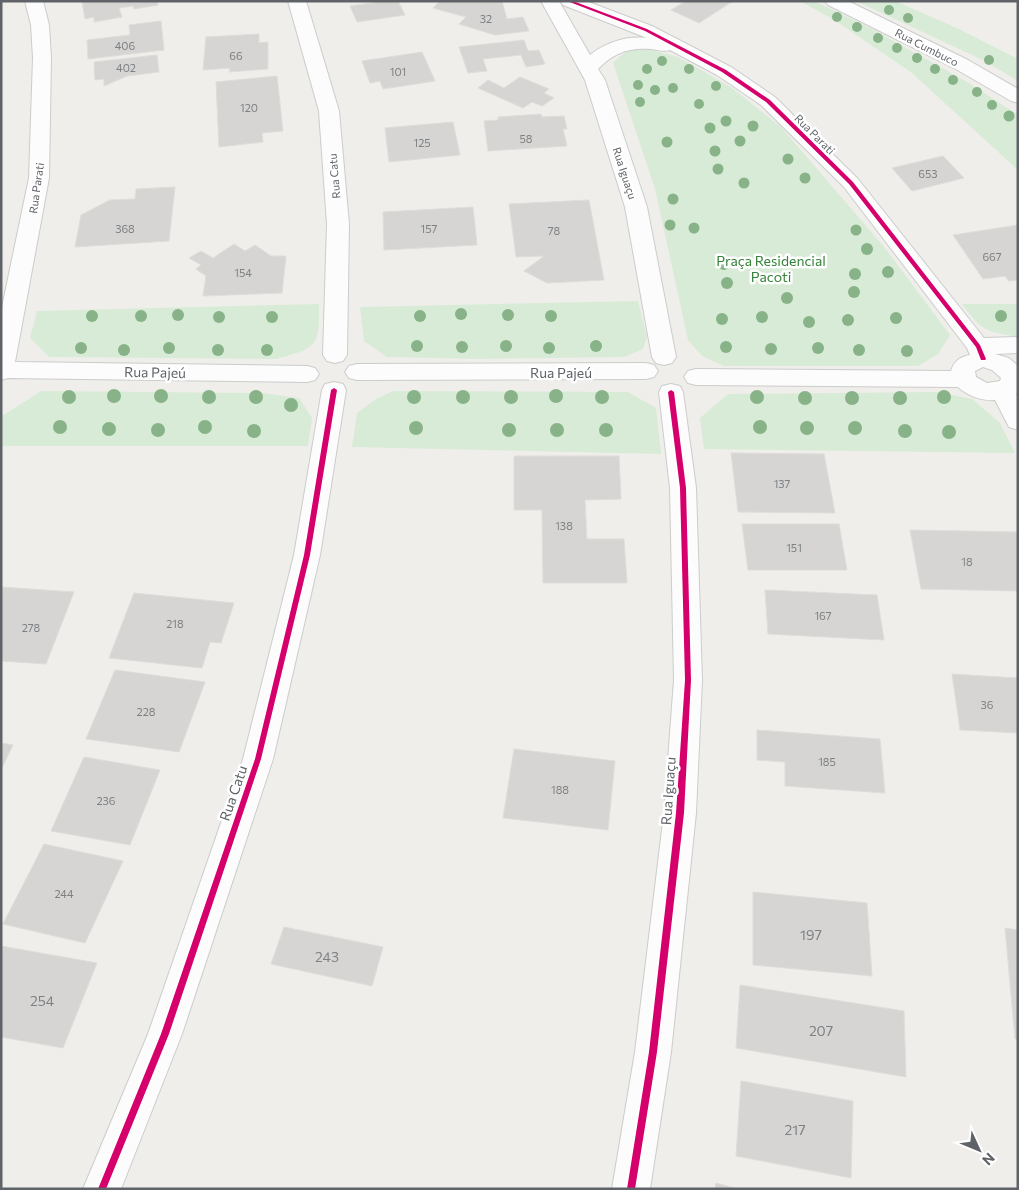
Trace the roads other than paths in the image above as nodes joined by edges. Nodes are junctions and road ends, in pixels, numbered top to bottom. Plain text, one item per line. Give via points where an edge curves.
1 (34, 1) edge
2 (297, 1) edge
3 (550, 1) edge
4 (569, 1) edge
5 (834, 1) edge
6 (684, 50) junction
7 (588, 68) junction
8 (1018, 97) edge
9 (1018, 345) edge
10 (981, 352) junction
11 (335, 355) junction
12 (655, 364) junction
13 (2, 371) edge
14 (307, 374) junction
15 (963, 379) junction
16 (346, 381) junction
17 (684, 385) junction
18 (1011, 389) edge
19 (1018, 421) edge
20 (102, 1189) edge
21 (631, 1189) edge

1 - 13 street, Rua Parati via 40,25 42,58 39,178
2 - 11 street, Rua Catu via 329,111 338,224
3 - 7 street, Rua Iguaçu
4 - 6 street, Rua Parati via 646,30
5 - 8 street, Rua Cumbuco via 953,60
6 - 7 street via 638,42 608,50
6 - 10 street, Rua Parati via 724,71 768,101 851,183
7 - 12 street, Rua Iguaçu via 595,80 636,207
9 - 10 street
10 - 15 street via 965,364
10 - 18 street via 1007,368 1013,377
11 - 14 street via 315,360
11 - 16 street via 351,360 356,366
12 - 16 street, Rua Pajeú
12 - 17 street via 648,381 657,389
12 - 17 street, Rua Pajeú via 676,358 687,362 694,369
13 - 14 street, Rua Pajeú
14 - 16 street via 311,383 320,388
15 - 17 street
15 - 18 street via 973,388 988,393
16 - 20 street, Rua Catu via 258,759 165,1034
17 - 21 street, Rua Iguaçu via 688,680 680,813 653,1052
18 - 19 street

